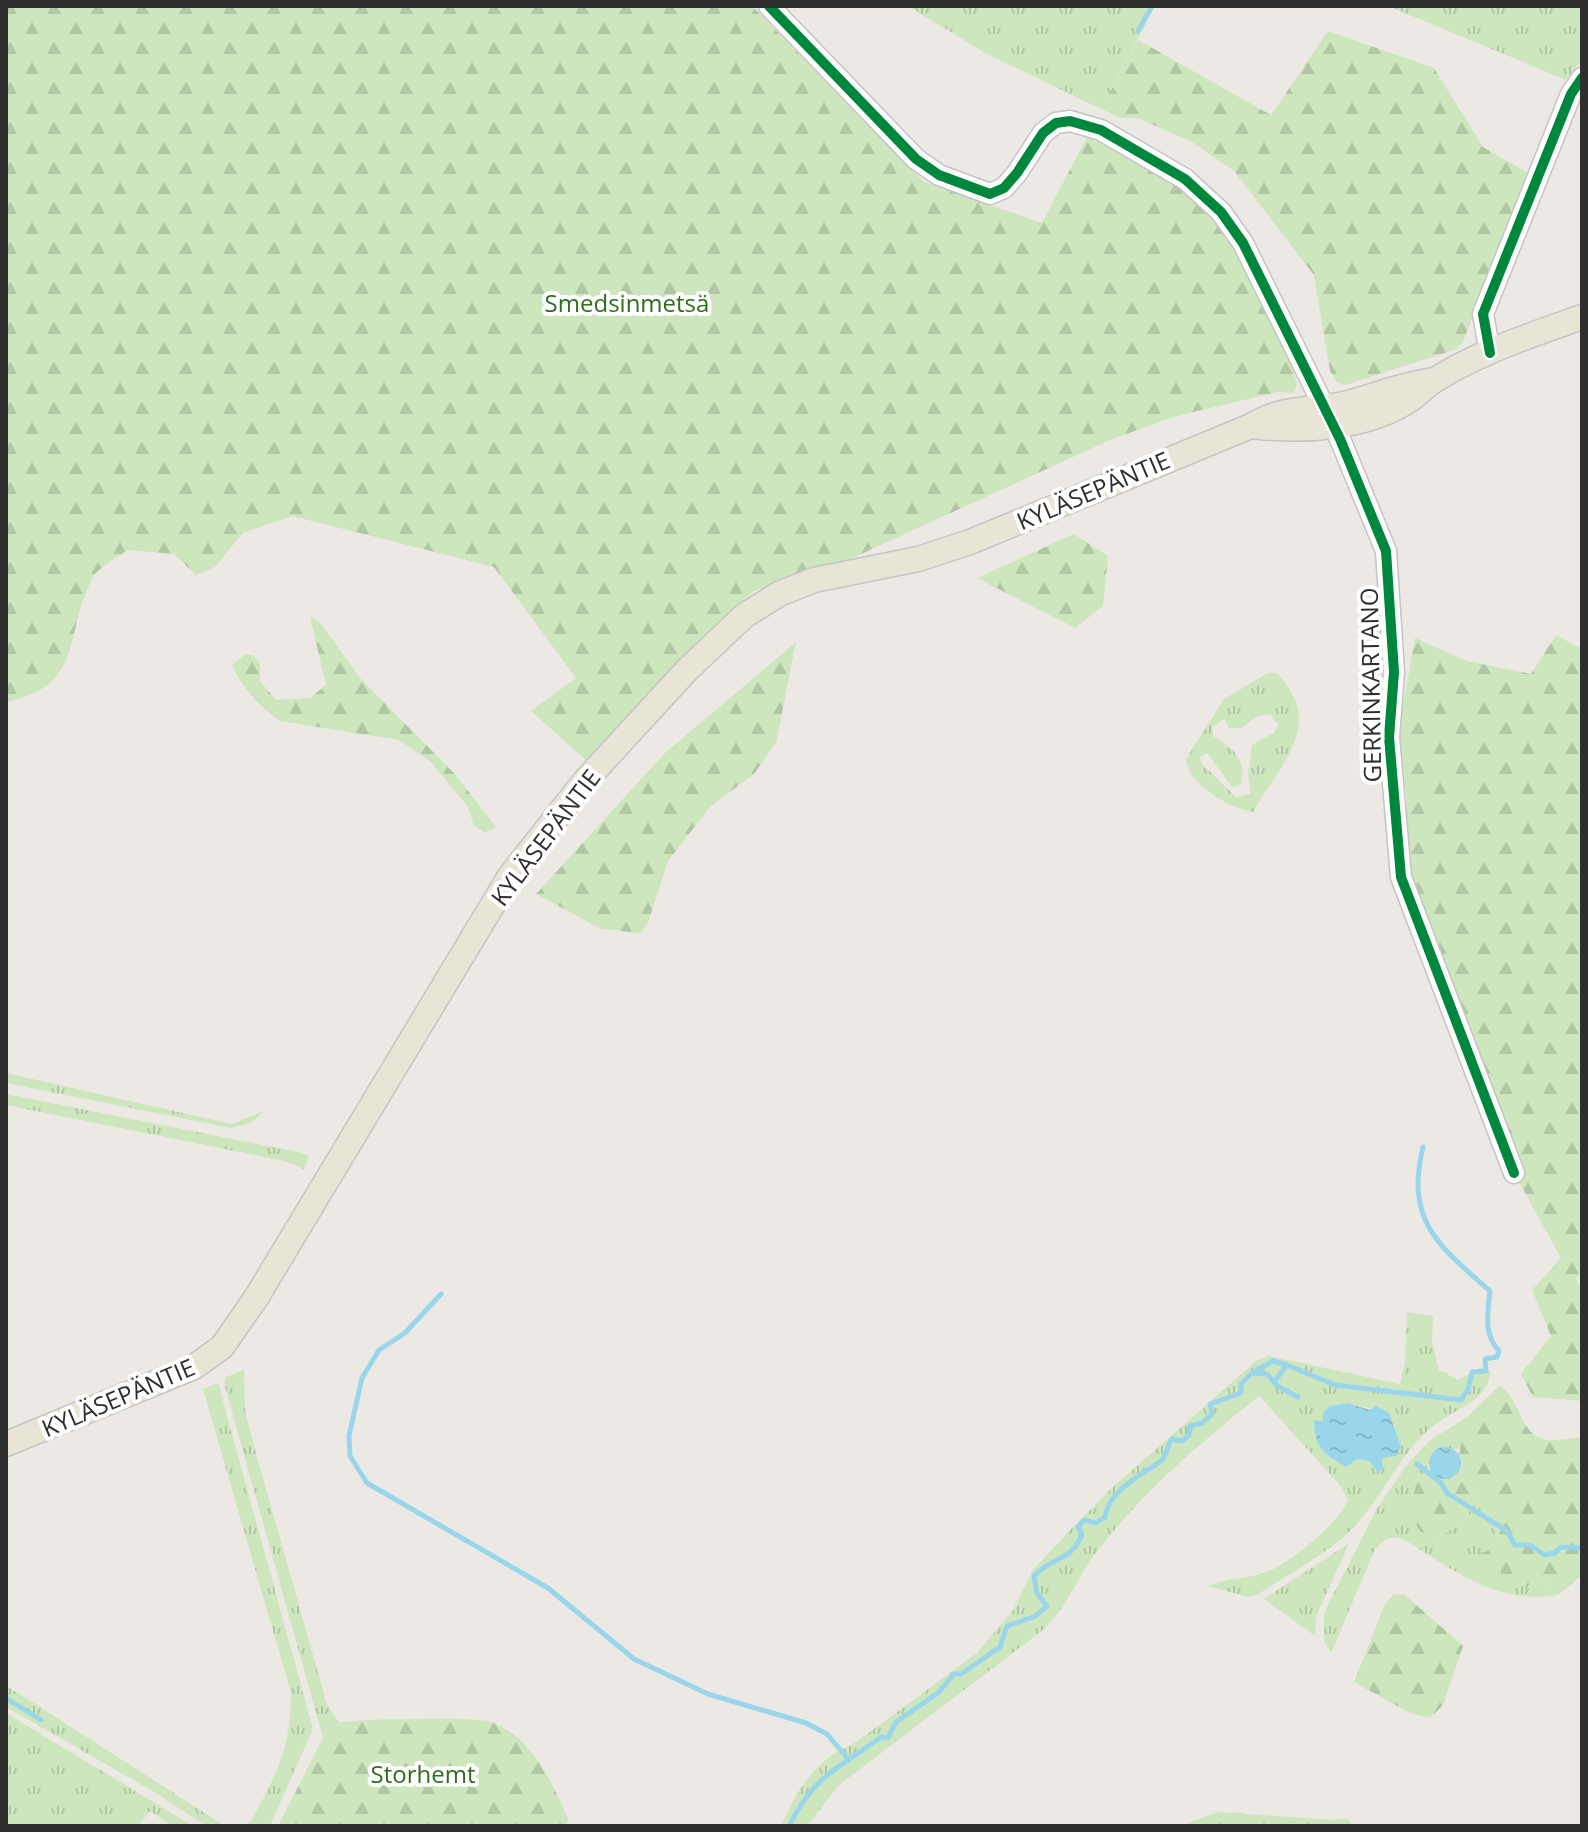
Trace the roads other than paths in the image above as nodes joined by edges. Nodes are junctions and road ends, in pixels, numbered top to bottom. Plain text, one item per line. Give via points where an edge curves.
1 (769, 6) edge
2 (1582, 78) edge
3 (1582, 317) edge
4 (1490, 353) junction
5 (1330, 416) junction
6 (1514, 1173) dead end
7 (8, 1436) edge

1 - 5 street, GERKINKARTANO via 893,139 939,175 990,194 1004,188 1043,133 1070,121 1101,130 1185,179 1221,212 1243,243
2 - 4 street via 1483,314
3 - 4 main road, KYLÄSEPÄNTIE
4 - 5 main road, KYLÄSEPÄNTIE via 1435,380 1409,401 1358,422
5 - 6 street, GERKINKARTANO via 1386,551 1394,672 1389,737 1401,877
5 - 7 main road, KYLÄSEPÄNTIE via 1251,426 970,542 918,559 814,580 744,616 584,782 528,852 222,1347 194,1367

